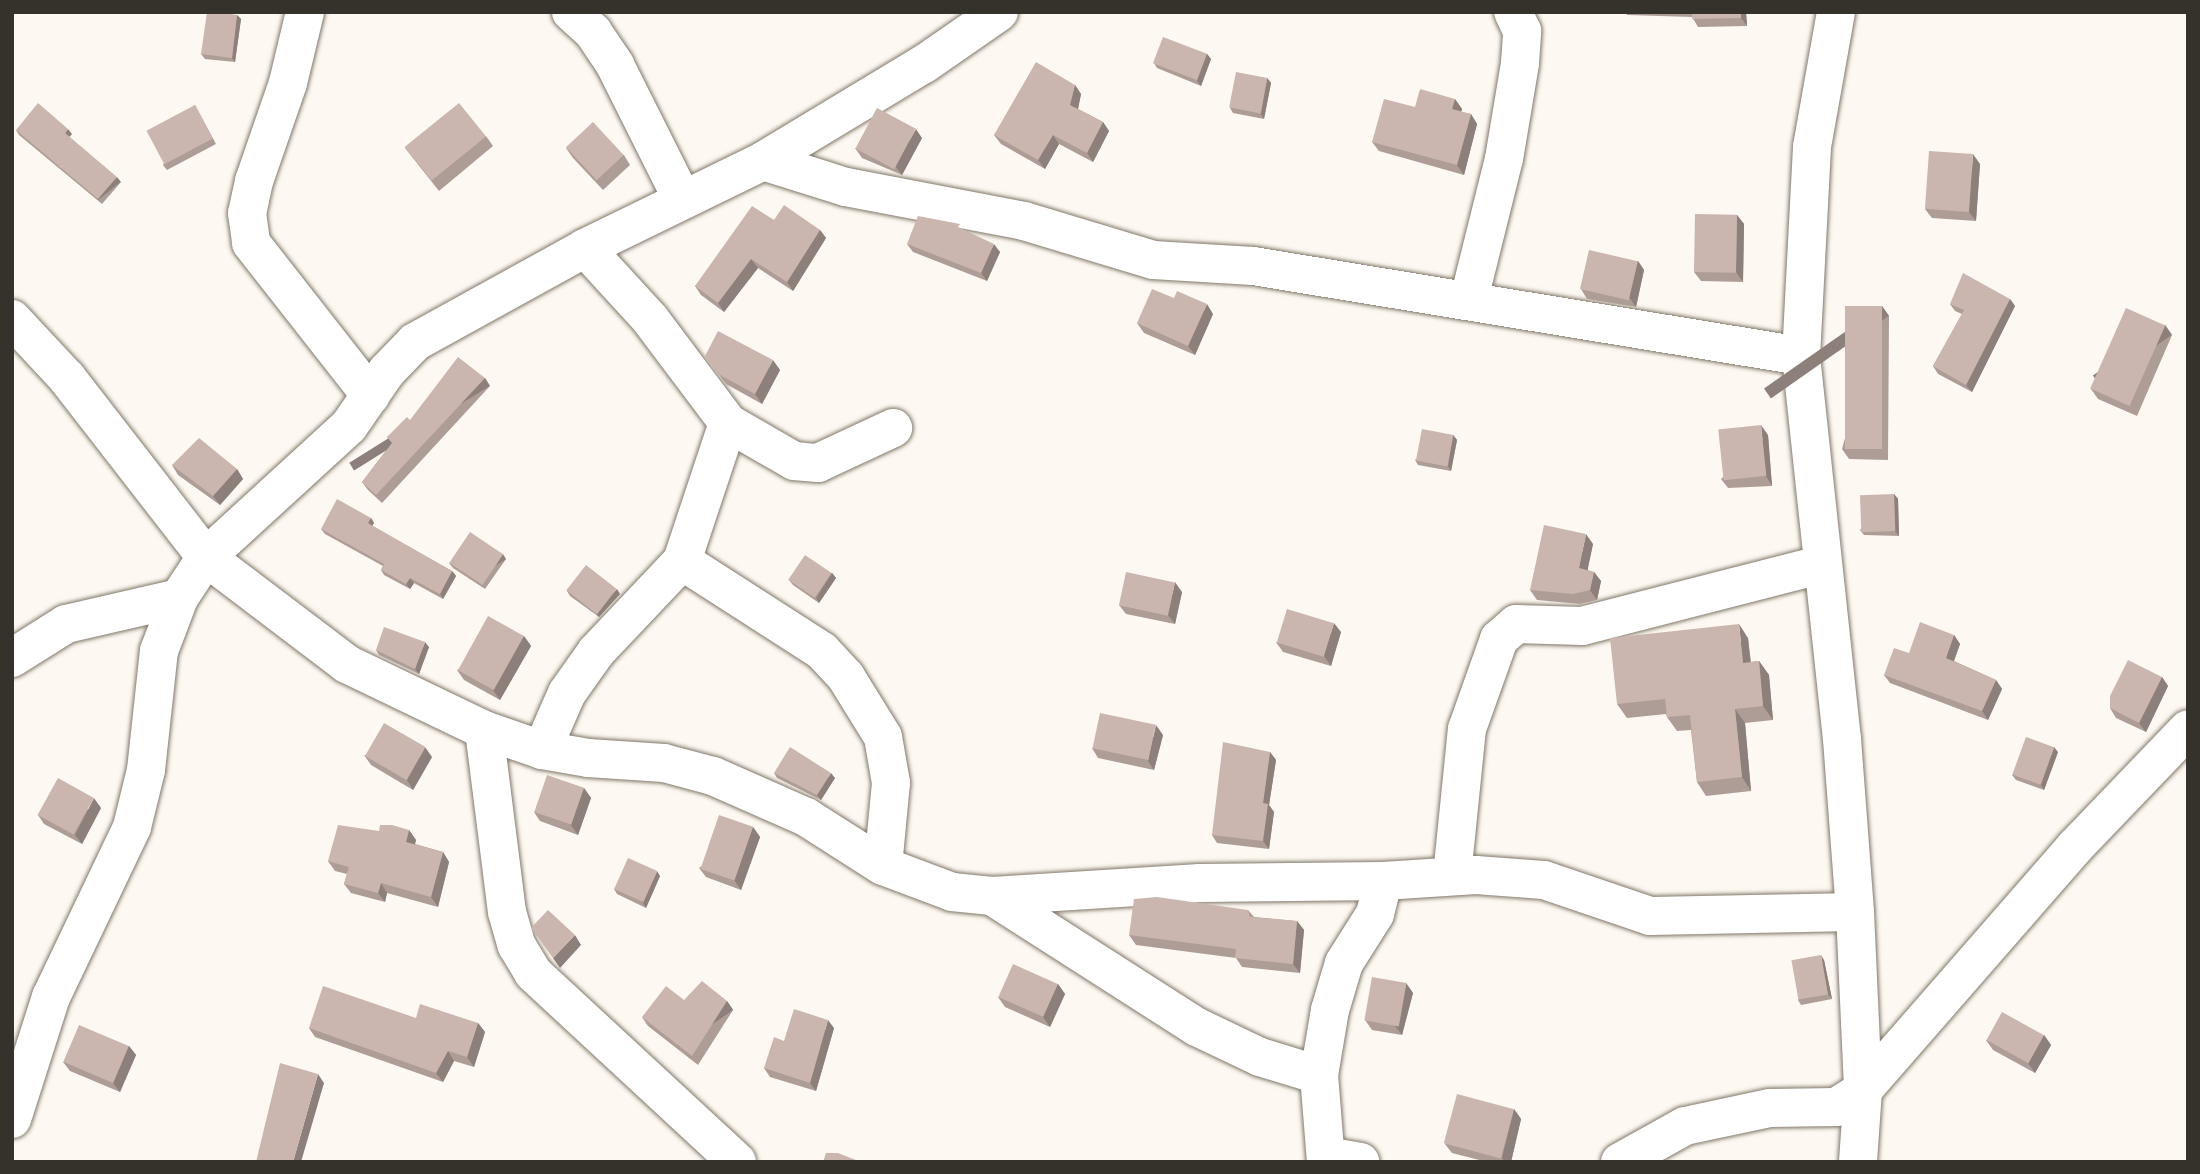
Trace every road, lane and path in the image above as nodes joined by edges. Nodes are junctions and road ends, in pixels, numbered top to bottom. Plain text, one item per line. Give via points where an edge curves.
1 (305, 12) edge
2 (571, 12) edge
3 (999, 12) edge
4 (1513, 12) edge
5 (1836, 12) edge
6 (763, 160) junction
7 (682, 199) junction
8 (585, 248) junction
9 (1469, 299) junction
10 (12, 319) edge
11 (1801, 356) junction
12 (371, 396) junction
13 (728, 423) junction
14 (893, 428) dead end
15 (206, 558) junction
16 (682, 561) junction
17 (1820, 565) junction
18 (179, 598) junction
19 (12, 658) edge
20 (2188, 729) edge
21 (484, 730) junction
22 (542, 750) junction
23 (883, 866) junction
24 (1452, 876) junction
25 (1383, 881) junction
26 (992, 896) junction
27 (1855, 912) junction
28 (1319, 1075) junction
29 (1863, 1090) junction
30 (12, 1119) edge
31 (1338, 1160) edge
32 (737, 1162) edge
33 (1620, 1162) edge
34 (1858, 1162) edge

1 - 12 street via 288,83 254,181 247,213 251,243
2 - 7 street via 593,32 615,65
3 - 6 street via 925,64
4 - 9 street via 1522,31 1520,63 1504,159
5 - 11 street via 1812,147
6 - 7 street
6 - 9 street via 846,187 1024,221 1153,260 1252,266
7 - 8 street
8 - 12 street via 415,342
8 - 13 street via 650,318
9 - 11 street
10 - 15 street via 67,378
11 - 17 street
12 - 15 street via 315,461
13 - 14 street via 794,461 818,463
13 - 16 street
15 - 18 street
15 - 21 street via 347,664
16 - 22 street via 596,652 567,693
16 - 23 street via 822,651 846,677 883,737 891,782
17 - 24 street via 1582,626 1516,624 1499,639 1467,729
17 - 27 street via 1842,739
18 - 19 street via 66,624
18 - 30 street via 159,651 146,770 132,827 51,997
20 - 29 street via 2075,847
21 - 22 street
21 - 32 street via 507,912 517,946 533,973
22 - 23 street via 664,763 713,776 806,817
23 - 26 street via 952,892
24 - 25 street
24 - 27 street via 1544,880 1663,917
25 - 26 street via 1200,883
25 - 28 street via 1375,914 1340,975
26 - 28 street via 1198,1027 1260,1057
27 - 29 street
28 - 31 street
29 - 33 street via 1836,1107 1770,1108 1685,1126
29 - 34 street

